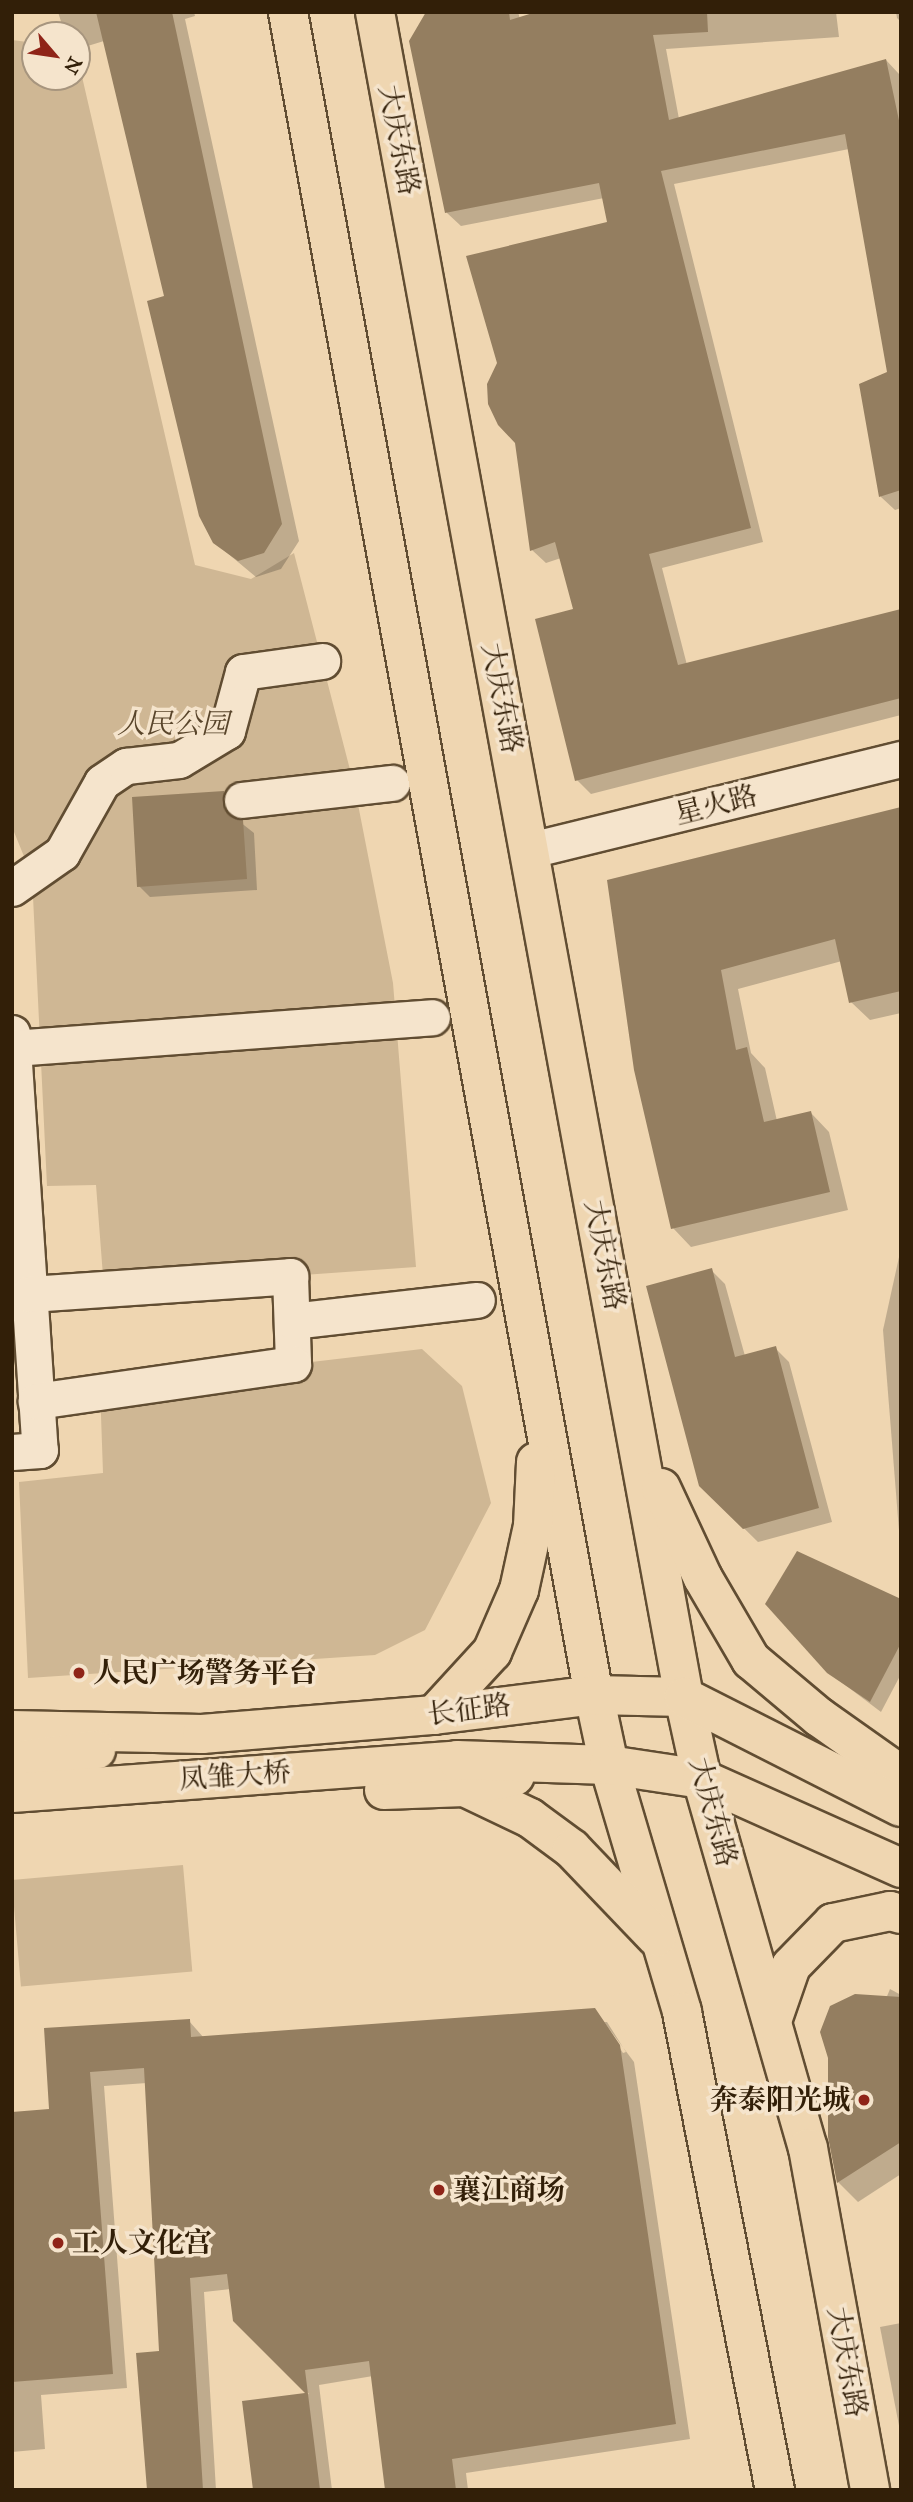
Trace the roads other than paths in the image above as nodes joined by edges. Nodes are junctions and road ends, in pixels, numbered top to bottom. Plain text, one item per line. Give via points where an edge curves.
1 (288, 12) edge
2 (375, 12) edge
3 (322, 661) dead end
4 (901, 759) edge
5 (393, 783) dead end
6 (242, 800) dead end
7 (530, 850) junction
8 (12, 888) edge
9 (432, 1017) dead end
10 (12, 1032) edge
11 (13, 1048) edge
12 (29, 1294) junction
13 (477, 1300) dead end
14 (292, 1321) junction
15 (540, 1400) junction
16 (36, 1401) junction
17 (640, 1442) junction
18 (12, 1452) edge
19 (594, 1695) junction
20 (684, 1697) junction
21 (434, 1715) junction
22 (12, 1730) edge
23 (202, 1734) junction
24 (12, 1762) edge
25 (591, 1765) junction
26 (461, 1773) junction
27 (901, 1775) edge
28 (702, 1779) junction
29 (12, 1793) edge
30 (901, 1807) edge
31 (12, 1818) edge
32 (901, 1868) edge
33 (901, 1914) edge
34 (662, 1943) junction
35 (772, 2021) junction
36 (775, 2490) edge
37 (870, 2490) edge

1 - 15 main road
2 - 7 main road, 大庆东路
3 - 8 street via 243,672 227,731 179,760 126,766 102,782 62,853
4 - 7 street, 星火路
5 - 6 street
7 - 17 main road, 大庆东路
9 - 11 street
10 - 11 street
11 - 12 street
12 - 14 street via 290,1276
12 - 16 street
13 - 14 street
14 - 16 street via 293,1364
15 - 19 main road
15 - 21 main road via 533,1526 519,1590 492,1652
16 - 18 street via 40,1450
17 - 20 main road, 大庆东路
17 - 27 main road via 703,1578 751,1660 818,1717
19 - 20 main road, 长征路
19 - 21 main road, 长征路
19 - 25 main road
20 - 28 main road, 大庆东路
20 - 30 main road, 长征路
21 - 23 main road, 长征路
22 - 23 main road, 长征路
23 - 24 main road, 凤雏大桥
25 - 26 main road, 长征路
25 - 28 main road, 长征路
25 - 34 main road
26 - 29 main road, 凤雏大桥
26 - 31 main road, 长征路
26 - 34 main road via 572,1849
28 - 32 main road, 长征路
28 - 35 main road, 大庆东路
33 - 35 main road via 890,1911 833,1923 791,1966
34 - 36 main road via 682,2012
35 - 37 main road, 大庆东路 via 808,2148

